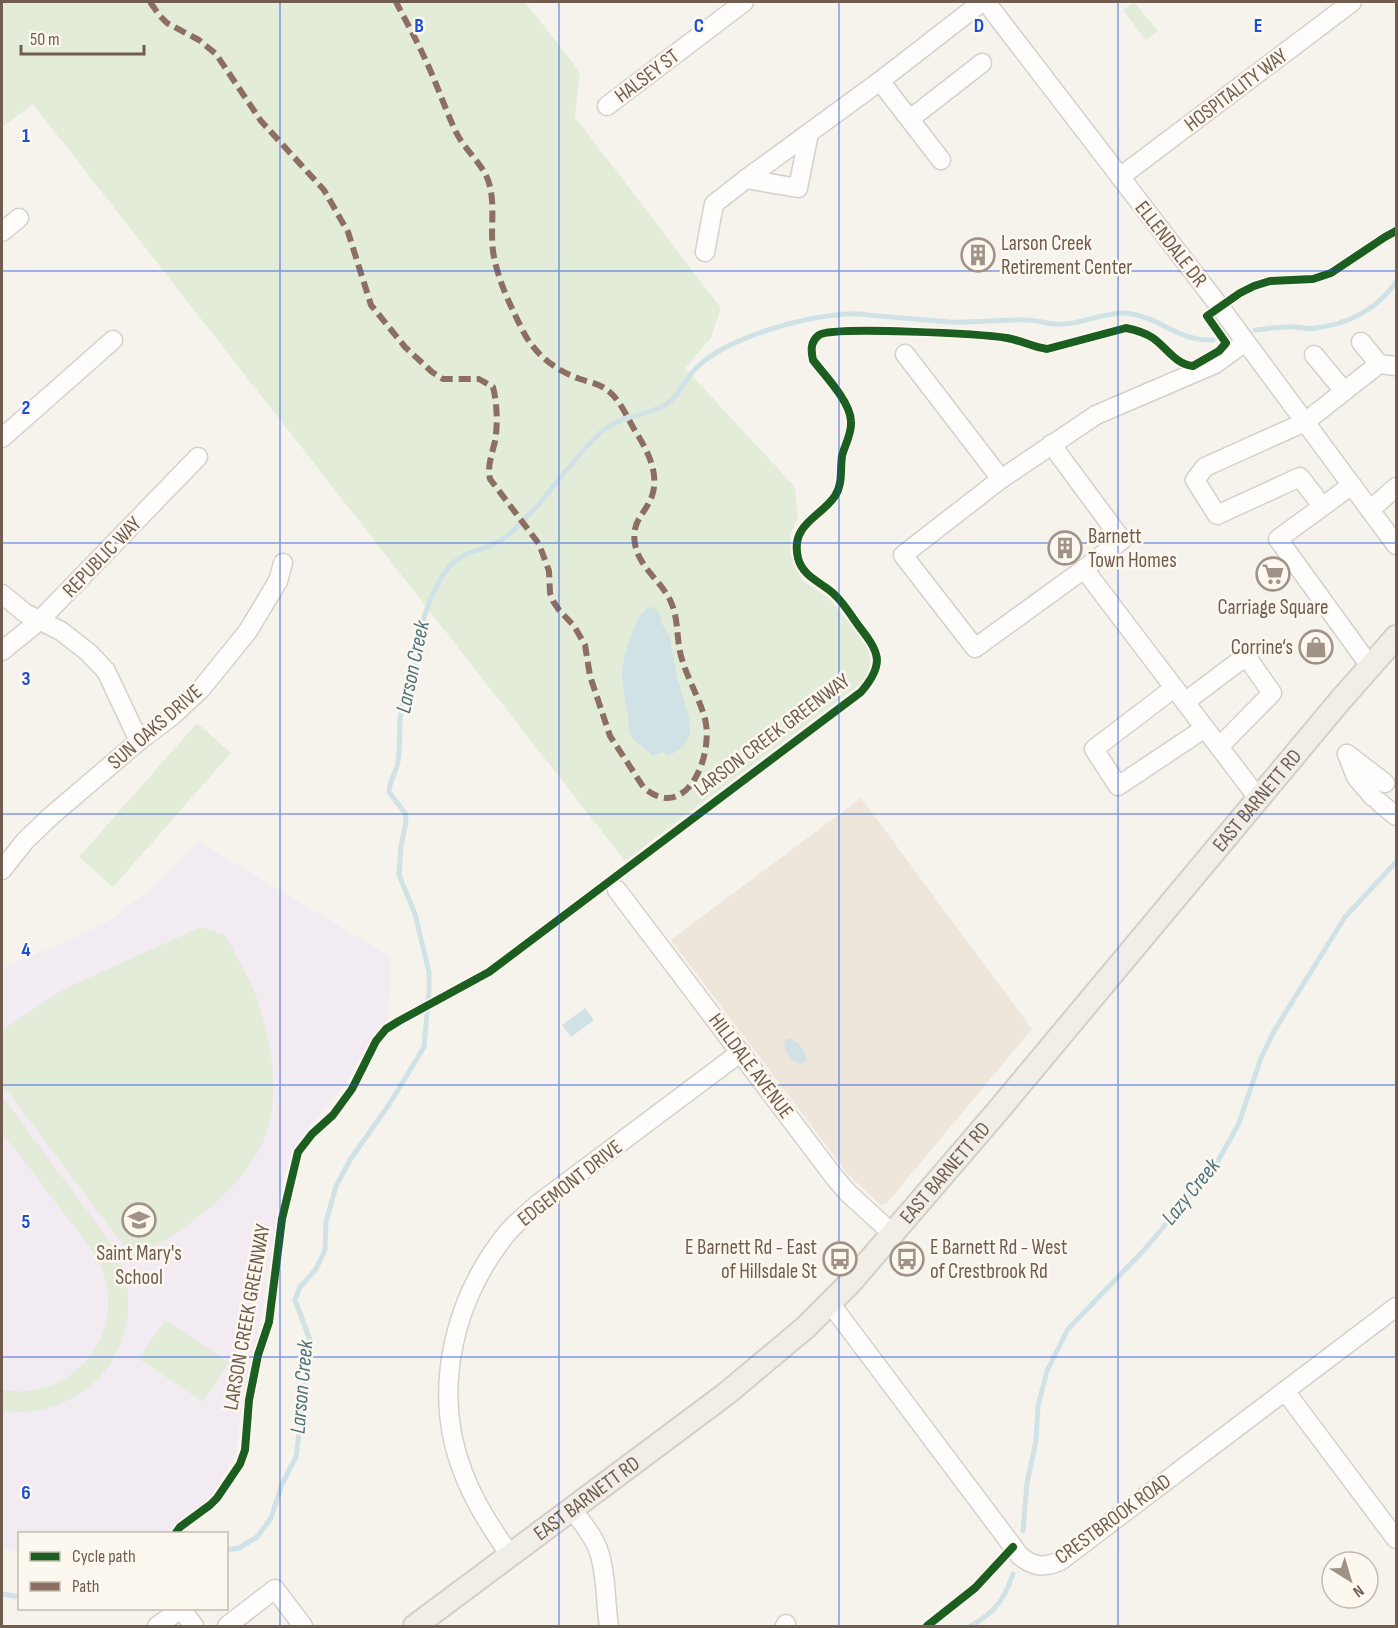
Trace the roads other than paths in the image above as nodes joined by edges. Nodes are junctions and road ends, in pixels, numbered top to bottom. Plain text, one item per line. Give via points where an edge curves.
1 (744, 2) edge
2 (984, 2) edge
3 (1352, 2) edge
4 (982, 63) dead end
5 (880, 81) junction
6 (607, 106) dead end
7 (910, 119) junction
8 (809, 133) junction
9 (941, 160) dead end
10 (1120, 177) junction
11 (746, 179) junction
12 (19, 218) dead end
13 (2, 232) edge
14 (705, 252) dead end
15 (113, 340) dead end
16 (1245, 342) junction
17 (1361, 342) dead end
18 (905, 354) dead end
19 (1314, 355) dead end
20 (1388, 365) edge
21 (1344, 391) junction
22 (1305, 422) junction
23 (2, 438) edge
24 (1051, 444) junction
25 (198, 457) dead end
26 (1001, 479) junction
27 (1352, 485) junction
28 (1396, 489) edge
29 (1322, 506) junction
30 (1370, 510) junction
31 (1396, 546) edge
32 (283, 563) dead end
33 (1084, 569) junction
34 (2, 594) edge
35 (39, 621) junction
36 (1396, 637) edge
37 (2, 651) edge
38 (1370, 666) junction
39 (1180, 695) junction
40 (1204, 728) junction
41 (139, 741) junction
42 (1219, 747) junction
43 (1385, 793) edge
44 (1258, 798) junction
45 (1396, 816) edge
46 (2, 870) edge
47 (617, 890) dead end
48 (741, 1052) junction
49 (894, 1235) junction
50 (830, 1303) junction
51 (1396, 1307) edge
52 (1285, 1391) junction
53 (572, 1509) junction
54 (1396, 1539) edge
55 (510, 1555) junction
56 (180, 1610) edge
57 (182, 1610) edge
58 (157, 1626) edge
59 (194, 1626) edge
60 (227, 1626) edge
61 (303, 1626) edge
62 (415, 1626) edge
63 (609, 1626) edge

1 - 6 street, HALSEY ST
2 - 5 street
2 - 10 street, ELLENDALE DR
3 - 10 street, HOSPITALITY WAY
4 - 7 street
5 - 7 street
5 - 8 street
7 - 9 street
8 - 11 street
8 - 11 street via 798,188
10 - 16 street, ELLENDALE DR
11 - 14 street via 714,204
12 - 13 street
15 - 23 street
16 - 22 street, ELLENDALE DR
16 - 24 street via 1215,364 1096,415
17 - 20 street
18 - 26 street
19 - 21 street
20 - 21 street
21 - 22 street
22 - 27 street, ELLENDALE DR
22 - 29 street via 1205,467 1195,480 1217,515 1300,477
24 - 26 street
24 - 33 street via 1122,540
25 - 35 street, REPUBLIC WAY
26 - 33 street via 903,555 975,648
27 - 29 street
27 - 30 street, ELLENDALE DR
28 - 30 street
29 - 38 street via 1278,539
30 - 31 street, ELLENDALE DR
32 - 41 street, SUN OAKS DRIVE via 278,581 248,631 220,667 172,716
33 - 39 street
34 - 35 street
35 - 37 street, REPUBLIC WAY
35 - 41 street via 61,631 106,670
36 - 38 main road, EAST BARNETT RD
38 - 44 main road, EAST BARNETT RD
39 - 40 street
39 - 40 street via 1094,749 1118,786
39 - 42 street via 1246,656 1272,693
40 - 42 street
41 - 46 street, SUN OAKS DRIVE via 51,816
42 - 44 street
43 - 45 street
44 - 49 main road, EAST BARNETT RD
47 - 48 street, HILLDALE AVENUE
48 - 49 street, HILLDALE AVENUE via 835,1178
48 - 55 street, EDGEMONT DRIVE via 538,1204 492,1253 469,1294 457,1329 449,1381 453,1441 462,1472 482,1513
49 - 50 main road, EAST BARNETT RD
50 - 52 street, CRESTBROOK ROAD via 1013,1547 1029,1563 1038,1566 1060,1561
50 - 53 main road, EAST BARNETT RD via 757,1370
51 - 52 street, CRESTBROOK ROAD
52 - 54 street
53 - 55 main road, EAST BARNETT RD
53 - 63 street via 599,1550
55 - 62 main road, EAST BARNETT RD
56 - 58 street
57 - 59 street
60 - 61 street via 275,1589

